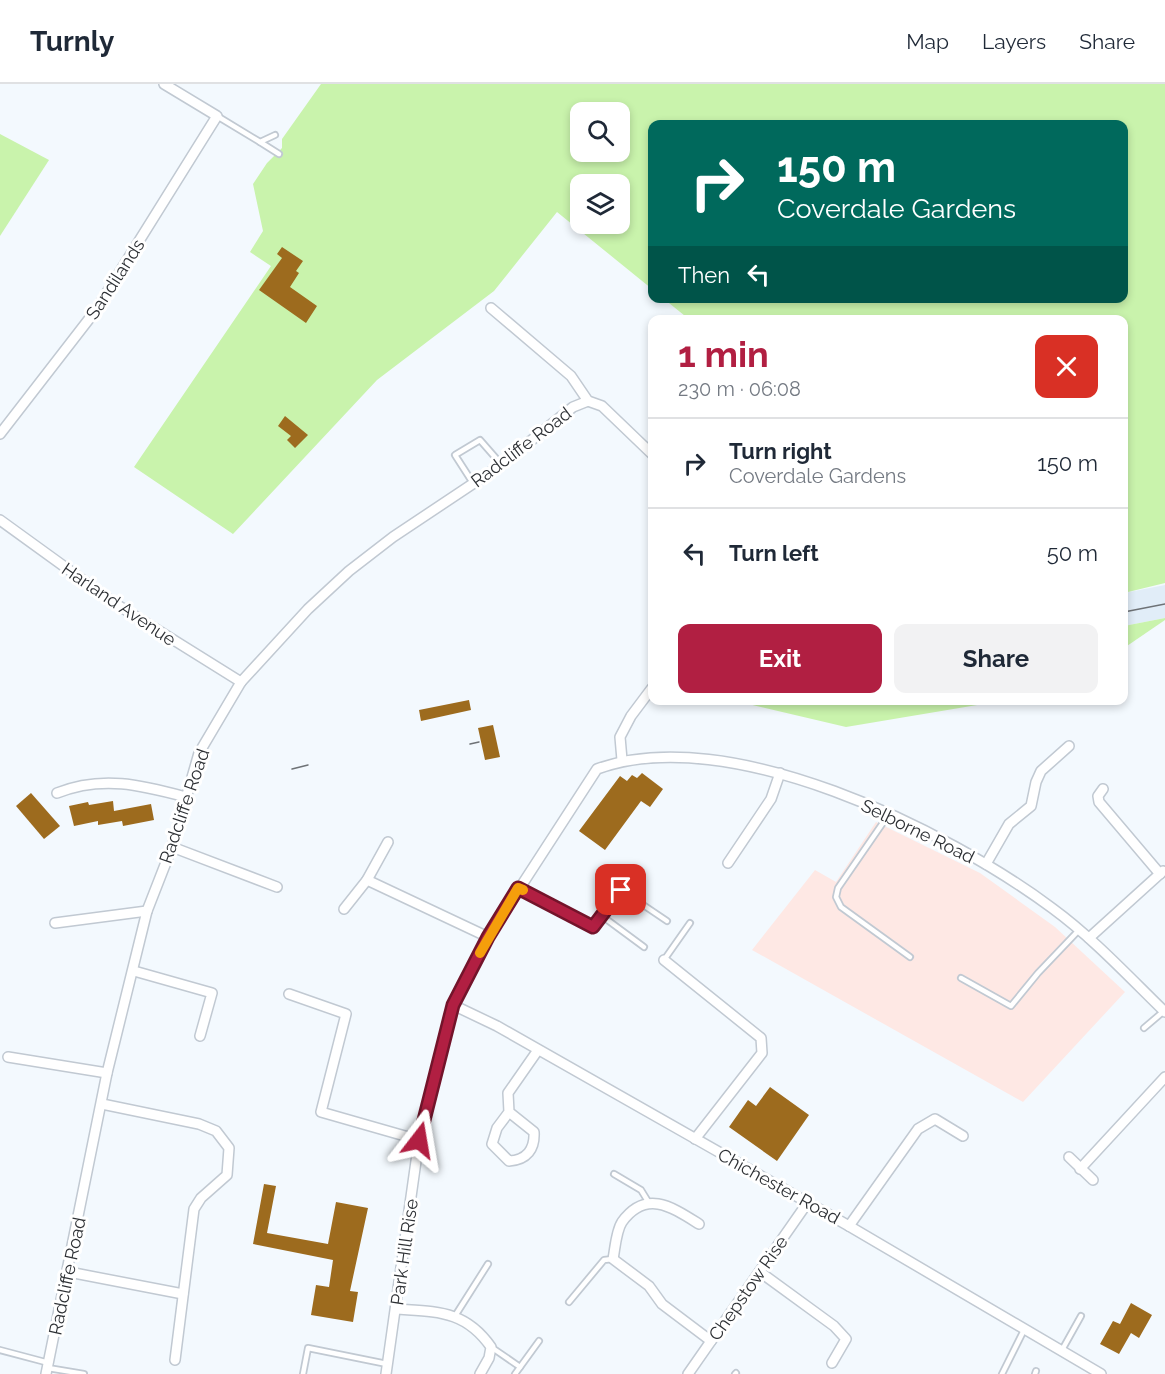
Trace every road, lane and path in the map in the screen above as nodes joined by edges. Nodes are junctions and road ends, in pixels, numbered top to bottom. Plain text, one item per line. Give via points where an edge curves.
1 (164, 84) edge
2 (217, 116) junction
3 (275, 135) dead end
4 (260, 142) junction
5 (279, 154) dead end
6 (491, 308) dead end
7 (588, 401) junction
8 (0, 434) edge
9 (648, 450) edge
10 (501, 464) junction
11 (473, 483) junction
12 (0, 520) edge
13 (241, 682) junction
14 (648, 693) edge
15 (1069, 746) dead end
16 (622, 760) junction
17 (780, 773) junction
18 (1103, 789) dead end
19 (57, 793) dead end
20 (186, 797) junction
21 (889, 814) junction
22 (388, 842) dead end
23 (172, 846) junction
24 (728, 863) dead end
25 (986, 864) junction
26 (1163, 872) edge
27 (367, 880) junction
28 (277, 887) dead end
29 (518, 888) junction
30 (344, 909) dead end
31 (147, 911) junction
32 (602, 916) junction
33 (667, 921) dead end
34 (690, 922) dead end
35 (55, 923) dead end
36 (1079, 930) junction
37 (488, 937) junction
38 (1089, 938) junction
39 (644, 946) dead end
40 (910, 957) dead end
41 (663, 960) joint
42 (134, 971) junction
43 (961, 978) dead end
44 (289, 994) dead end
45 (453, 1005) junction
46 (1164, 1012) edge
47 (1144, 1028) dead end
48 (200, 1036) dead end
49 (538, 1050) junction
50 (8, 1057) dead end
51 (107, 1073) junction
52 (1165, 1077) edge
53 (102, 1104) junction
54 (509, 1112) junction
55 (963, 1136) dead end
56 (694, 1139) junction
57 (419, 1140) junction
58 (1069, 1157) dead end
59 (1080, 1169) junction
60 (614, 1174) dead end
61 (1093, 1180) dead end
62 (808, 1202) junction
63 (649, 1203) junction
64 (699, 1224) dead end
65 (849, 1226) junction
66 (613, 1259) junction
67 (488, 1264) dead end
68 (69, 1272) junction
69 (760, 1272) junction
70 (183, 1294) junction
71 (569, 1302) dead end
72 (396, 1309) junction
73 (455, 1316) junction
74 (1081, 1316) dead end
75 (1024, 1330) junction
76 (539, 1341) dead end
77 (711, 1341) junction
78 (491, 1347) junction
79 (0, 1350) edge
80 (1061, 1351) junction
81 (175, 1360) dead end
82 (832, 1363) dead end
83 (520, 1367) junction
84 (48, 1368) edge
85 (386, 1369) edge
86 (84, 1374) edge
87 (303, 1374) edge
88 (480, 1374) edge
89 (515, 1374) edge
90 (688, 1374) edge
91 (1002, 1374) edge
92 (1101, 1374) edge

1 - 2 street
2 - 4 lane
2 - 8 street, Sandilands via 96,310
3 - 4 lane
4 - 5 lane
6 - 7 street via 571,376
7 - 9 street via 602,406
7 - 10 street, Radcliffe Road via 566,412
10 - 11 street, Radcliffe Road
10 - 11 lane via 480,440 471,443 455,455
11 - 13 street, Radcliffe Road via 349,571
12 - 13 street, Harland Avenue via 116,604
13 - 20 street, Radcliffe Road via 199,753
14 - 16 street via 620,737
15 - 25 street via 1041,771 1031,806 1009,824
16 - 17 street, Selborne Road via 692,758
16 - 29 street, Park Hill Rise via 597,770 589,779
17 - 21 street, Selborne Road
17 - 24 street via 771,799
18 - 26 street via 1099,802
19 - 20 street via 81,783 139,784
20 - 23 street, Radcliffe Road
21 - 25 street, Selborne Road
21 - 40 lane via 838,888 836,897 841,907
22 - 27 street
23 - 28 street
23 - 31 street, Radcliffe Road
25 - 36 street, Selborne Road
26 - 38 street
27 - 30 street
27 - 37 street
29 - 32 lane via 593,927
29 - 37 street, Park Hill Rise
31 - 35 street
31 - 42 street, Radcliffe Road
32 - 33 lane via 621,890
32 - 39 lane
34 - 41 lane
36 - 38 street, Selborne Road
36 - 43 lane via 1011,1006
37 - 45 street, Park Hill Rise
38 - 46 street, Selborne Road
41 - 56 street via 761,1038 762,1053
42 - 48 street via 212,993
42 - 51 street, Radcliffe Road
44 - 57 street via 346,1014 321,1112
45 - 49 street, Chichester Road
45 - 57 street, Park Hill Rise
46 - 47 lane
49 - 54 street via 508,1093
49 - 56 street, Chichester Road
50 - 51 street
51 - 53 street, Radcliffe Road
52 - 59 street
53 - 68 street, Radcliffe Road
53 - 70 street via 199,1124 216,1131 229,1148 227,1175 194,1209
54 - 54 street via 497,1128 492,1144 509,1161 518,1161 535,1144 534,1132
55 - 65 street via 935,1119 918,1129
56 - 62 street, Chichester Road
57 - 72 street, Park Hill Rise
58 - 59 street
59 - 61 street
60 - 63 lane via 641,1190
62 - 65 street, Chichester Road
62 - 69 street, Chepstow Rise
63 - 64 street via 671,1206
63 - 66 street via 621,1223
65 - 75 street, Chichester Road
66 - 71 lane via 603,1260
66 - 77 street via 650,1286 662,1304
67 - 73 lane
68 - 70 street
68 - 84 street, Radcliffe Road
69 - 77 street, Chepstow Rise
69 - 82 street via 846,1339
70 - 81 street
72 - 73 street
72 - 85 street, Park Hill Rise
73 - 78 street via 476,1330
74 - 80 lane
75 - 80 street, Chichester Road
75 - 91 lane
76 - 83 lane
77 - 90 street, Chepstow Rise
78 - 83 lane
78 - 88 street
79 - 84 lane
80 - 92 street, Chichester Road
83 - 89 lane
84 - 86 lane
85 - 87 lane via 308,1348

